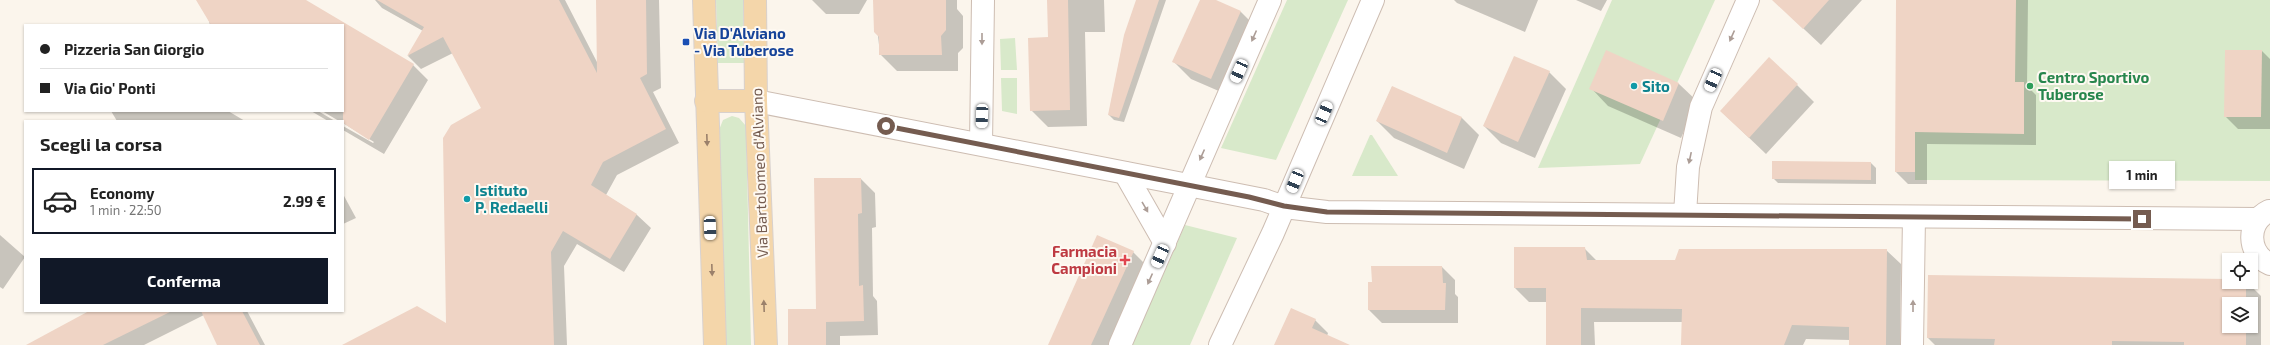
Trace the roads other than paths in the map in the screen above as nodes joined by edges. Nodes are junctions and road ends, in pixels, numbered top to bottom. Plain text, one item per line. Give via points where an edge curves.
1 (704, 0) edge
2 (755, 0) edge
3 (982, 0) edge
4 (1270, 0) edge
5 (1373, 0) edge
6 (1748, 0) edge
7 (706, 101) junction
8 (756, 101) junction
9 (981, 144) junction
10 (1125, 173) junction
11 (1188, 185) junction
12 (1284, 206) junction
13 (1685, 214) junction
14 (2264, 215) edge
15 (1914, 217) junction
16 (1165, 243) junction
17 (2270, 264) edge
18 (715, 345) edge
19 (766, 345) edge
20 (1120, 345) edge
21 (1220, 345) edge
22 (1912, 345) edge

1 - 7 main road
2 - 8 main road, Via Bartolomeo d'Alviano
3 -> 9 street
4 -> 11 street
5 - 12 street
6 -> 13 street via 1701,106 1688,167
7 - 8 main road
7 -> 18 main road
8 - 9 street
19 -> 8 main road, Via Bartolomeo d'Alviano
9 - 10 street
10 - 11 street
10 -> 16 street
11 - 12 street
11 - 16 street
12 - 13 street via 1339,213
12 - 21 street
13 - 15 street
14 - 15 street
14 - 17 street via 2253,230 2253,244 2257,254
22 -> 15 street
16 -> 20 street

